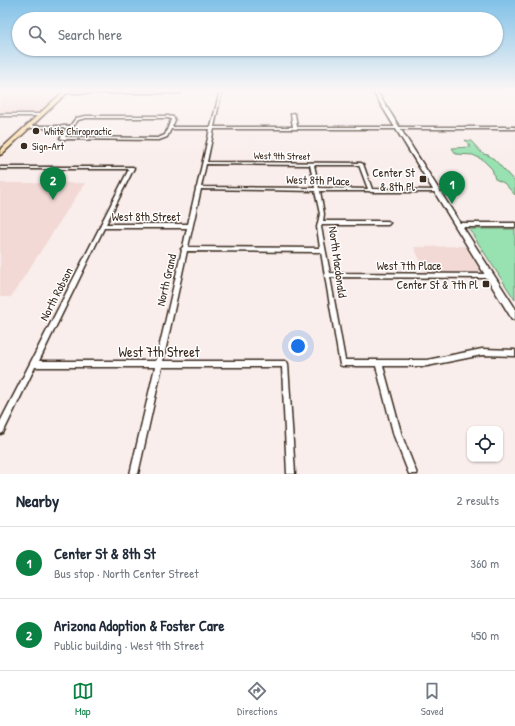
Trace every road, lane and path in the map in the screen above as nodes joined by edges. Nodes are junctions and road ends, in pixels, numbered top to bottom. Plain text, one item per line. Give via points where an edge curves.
1 (44, 112) edge
2 (215, 112) edge
3 (388, 112) edge
4 (292, 114) dead end
5 (0, 115) edge
6 (41, 115) junction
7 (28, 127) junction
8 (70, 127) junction
9 (170, 128) junction
10 (212, 128) junction
11 (295, 128) junction
12 (398, 128) junction
13 (515, 128) edge
14 (0, 153) edge
15 (204, 164) junction
16 (312, 164) junction
17 (0, 168) edge
18 (198, 188) junction
19 (317, 190) junction
20 (371, 191) junction
21 (437, 191) junction
22 (320, 223) junction
23 (388, 223) dead end
24 (458, 225) junction
25 (515, 225) edge
26 (102, 226) junction
27 (190, 226) junction
28 (184, 249) junction
29 (323, 250) junction
30 (327, 275) junction
31 (490, 276) junction
32 (515, 316) edge
33 (515, 353) edge
34 (379, 363) junction
35 (33, 364) junction
36 (159, 364) junction
37 (0, 430) edge
38 (134, 474) edge
39 (291, 474) edge
40 (413, 474) edge

1 - 6 main road
2 - 10 street, North Grand
3 - 12 street
4 - 11 street
5 - 6 street
6 - 7 main road
7 - 8 street
7 - 14 main road
8 - 9 street via 80,118 168,117 173,120
8 - 9 street via 62,138 159,139 166,136
9 - 10 street
10 - 11 street
10 - 15 street, North Grand
11 - 12 street
12 - 13 street
12 - 21 street
15 - 16 street, West 9th Street
15 - 18 street, North Grand
16 - 19 street, North Macdonald
16 - 20 street, West 9th Street via 360,164
17 - 26 street, North Robson via 132,168
18 - 19 street, West 8th Place
18 - 27 street, North Grand
19 - 20 street, West 8th Place
19 - 22 street, North Macdonald via 322,214
20 - 21 street, West 8th Place
21 - 24 street
22 - 23 street
22 - 29 street, North Macdonald
24 - 25 street
24 - 31 street
26 - 27 street, West 8th Street
26 - 35 street, North Robson
27 - 28 street, North Grand
28 - 29 street
28 - 36 street, North Grand
29 - 30 street, North Macdonald
30 - 31 street, West 7th Place
30 - 34 street, North Macdonald via 342,363
31 - 32 street
33 - 34 street via 482,352 427,363
34 - 40 street via 398,436
35 - 36 street, West 7th Street
35 - 37 street, North Robson
36 - 38 street, North Grand
36 - 39 street, West 7th Street via 285,364

